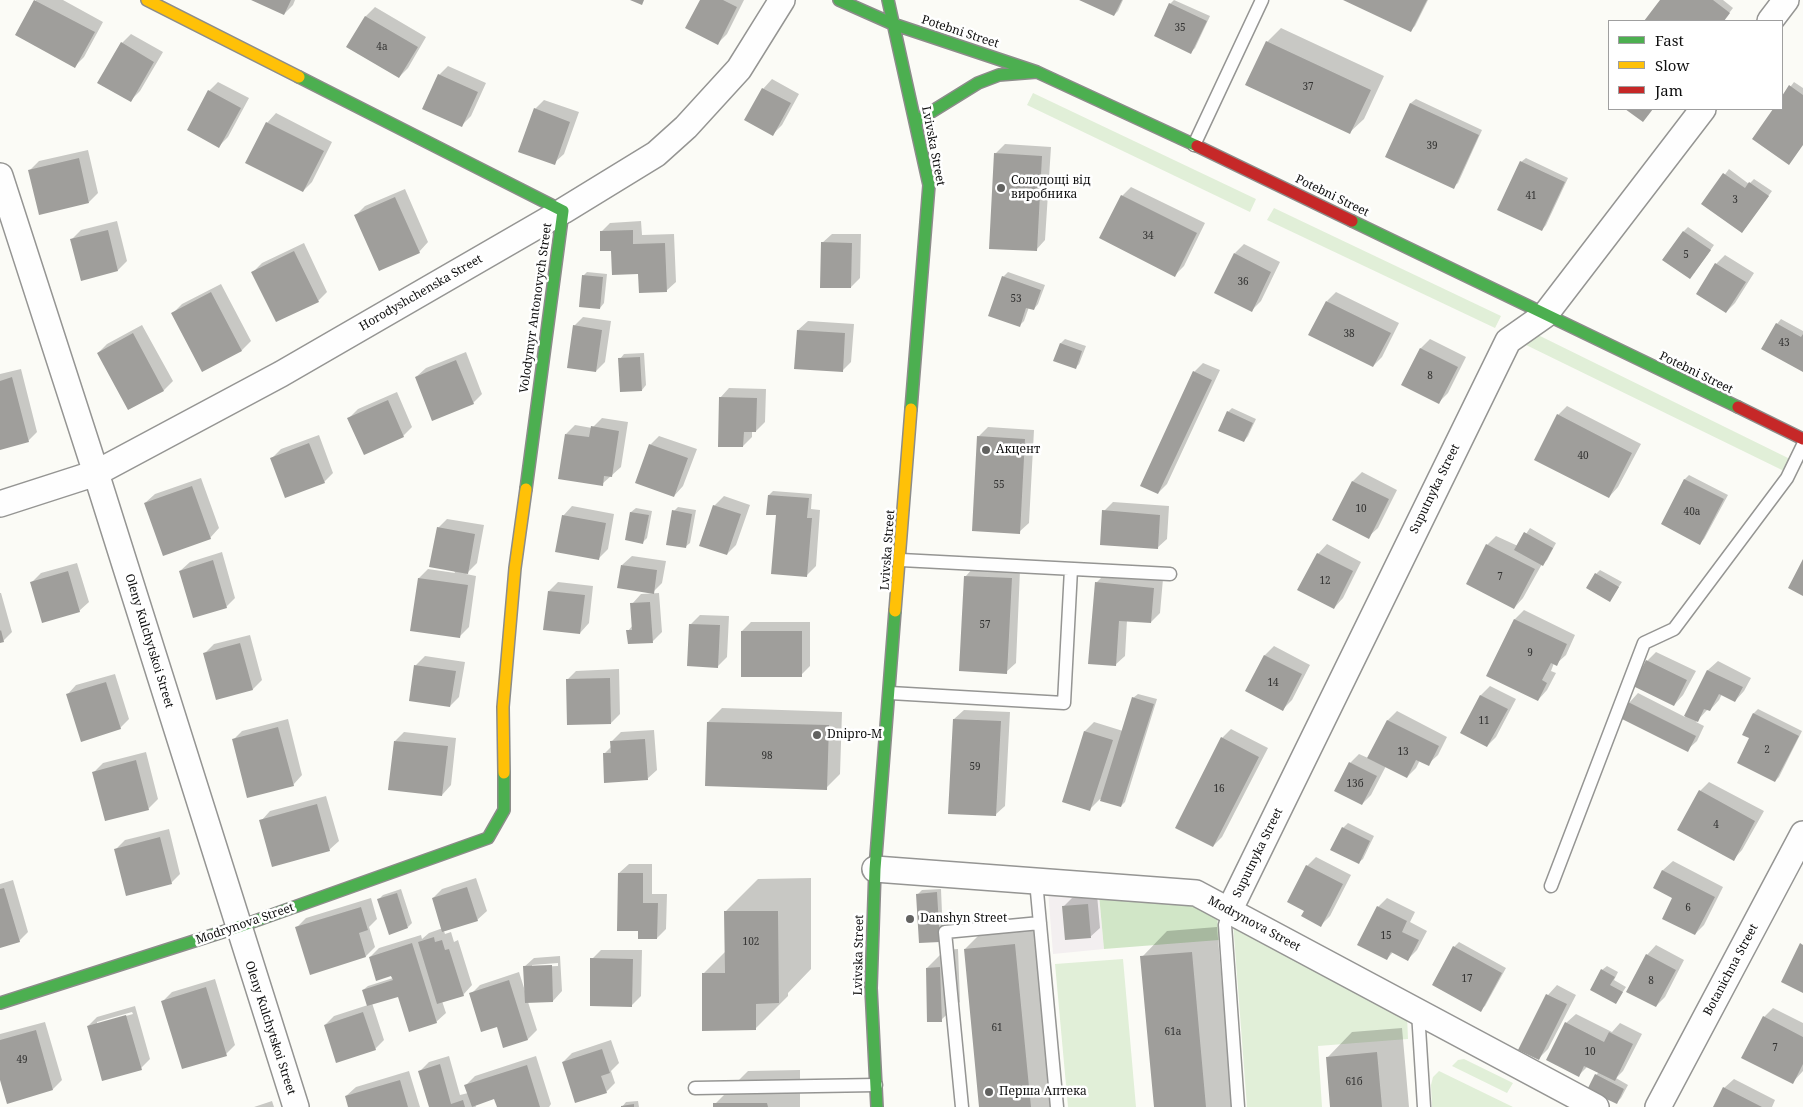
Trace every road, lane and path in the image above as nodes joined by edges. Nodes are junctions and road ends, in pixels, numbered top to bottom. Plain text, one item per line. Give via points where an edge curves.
1 (147, 0) edge
2 (782, 0) edge
3 (839, 0) edge
4 (888, 0) edge
5 (1262, 0) edge
6 (1786, 0) edge
7 (1771, 20) edge
8 (893, 24) junction
9 (1037, 72) junction
10 (1702, 110) edge
11 (915, 122) junction
12 (1194, 144) junction
13 (0, 176) edge
14 (563, 211) junction
15 (1545, 315) junction
16 (1803, 439) edge
17 (1803, 445) edge
18 (96, 473) junction
19 (0, 504) edge
20 (901, 560) junction
21 (1072, 569) junction
22 (1170, 574) dead end
23 (890, 694) junction
24 (1803, 834) edge
25 (488, 838) joint
26 (875, 869) junction
27 (1036, 881) junction
28 (1551, 886) dead end
29 (1230, 911) junction
30 (1040, 923) junction
31 (238, 927) junction
32 (0, 1003) edge
33 (1418, 1012) junction
34 (876, 1085) junction
35 (695, 1088) dead end
36 (296, 1107) edge
37 (877, 1107) edge
38 (962, 1107) edge
39 (1057, 1107) edge
40 (1238, 1107) edge
41 (1424, 1107) edge
42 (1596, 1107) edge
43 (1658, 1107) edge

1 - 14 street, Volodymyr Antonovych Street
2 - 14 street, Horodyshchenska Street via 740,69 686,127 656,154
3 - 8 street, Potebni Street
4 - 8 street, Lvivska Street
5 - 12 lane
6 - 7 street
8 - 9 street, Potebni Street
8 - 11 street, Lvivska Street
9 - 11 street via 999,75 978,83
9 - 12 street, Potebni Street
10 - 15 street, Suputnyka Street
11 - 20 street, Lvivska Street via 929,185
12 - 15 street, Potebni Street
13 - 18 street, Oleny Kulchytskoi Street
14 - 18 street, Horodyshchenska Street via 281,374
14 - 25 street, Volodymyr Antonovych Street via 514,578 502,707 504,810
15 - 16 street, Potebni Street
15 - 29 street, Suputnyka Street via 1508,341
17 - 28 lane via 1787,478 1674,629 1644,643
18 - 19 street, Horodyshchenska Street
18 - 31 street, Oleny Kulchytskoi Street
20 - 21 lane
20 - 23 street, Lvivska Street
21 - 22 lane
21 - 23 lane via 1064,702
23 - 26 street, Lvivska Street
24 - 43 street, Botanichna Street
25 - 31 street, Modrynova Street
26 - 27 street, Modrynova Street
26 - 34 street, Lvivska Street via 871,988
27 - 29 street, Modrynova Street via 1196,893
27 - 30 lane
29 - 33 street, Modrynova Street
29 - 40 lane via 1225,925
30 - 38 lane via 945,932
30 - 39 lane
31 - 32 street, Modrynova Street
31 - 36 street, Oleny Kulchytskoi Street
33 - 41 lane
33 - 42 street, Modrynova Street
34 - 35 lane
34 - 37 street, Lvivska Street

